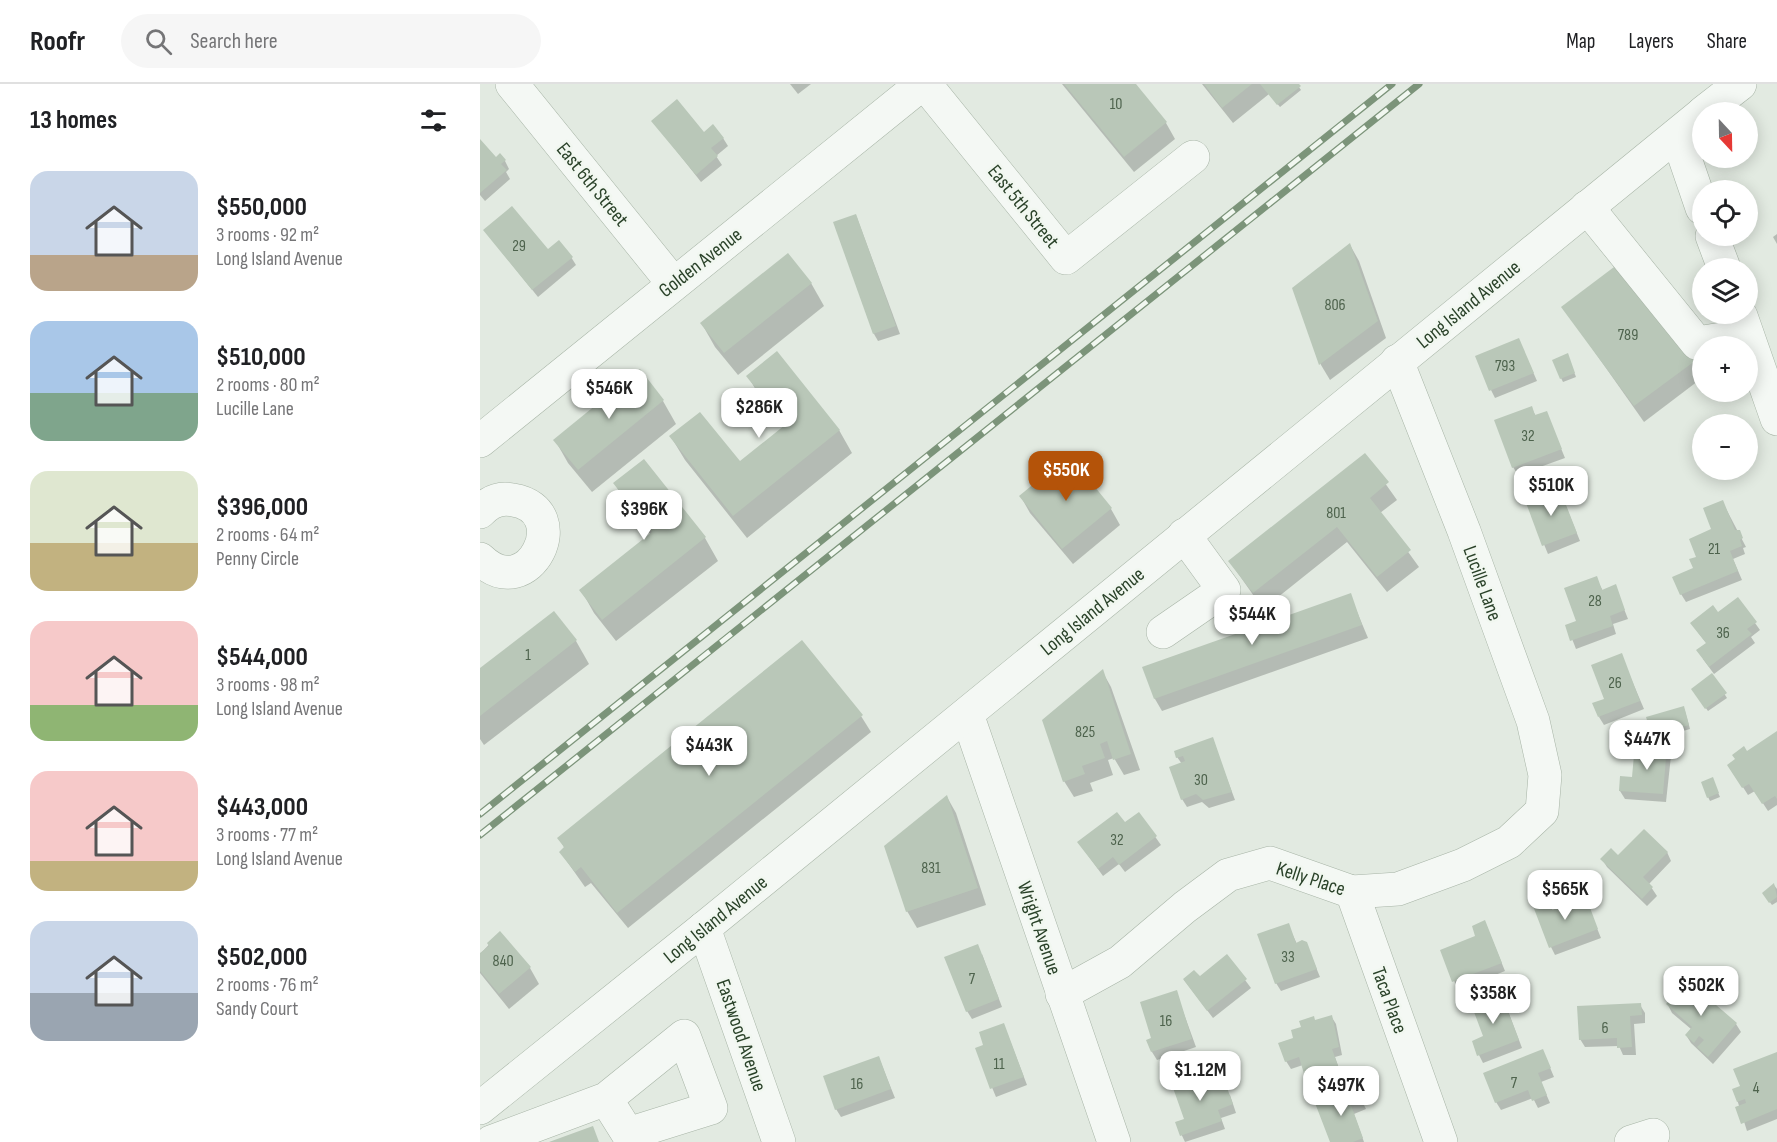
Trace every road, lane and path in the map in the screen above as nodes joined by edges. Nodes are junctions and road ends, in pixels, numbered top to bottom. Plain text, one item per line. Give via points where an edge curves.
1 (512, 84) edge
2 (923, 84) edge
3 (1740, 84) edge
4 (1717, 102) edge
5 (1692, 122) edge
6 (1677, 135) junction
7 (1193, 157) dead end
8 (1692, 180) edge
9 (1587, 207) junction
10 (673, 283) junction
11 (1744, 324) edge
12 (1397, 362) junction
13 (1777, 419) edge
14 (480, 441) edge
15 (482, 506) edge
16 (1184, 535) junction
17 (480, 559) edge
18 (1163, 632) dead end
19 (967, 714) junction
20 (1542, 811) joint
21 (1352, 892) junction
22 (704, 928) junction
23 (1062, 994) junction
24 (606, 1099) dead end
25 (480, 1107) edge
26 (480, 1134) edge
27 (488, 1142) edge
28 (779, 1142) edge
29 (1114, 1142) edge
30 (1441, 1142) edge

1 - 10 street, East 6th Street
2 - 7 street, East 5th Street via 1066,258
2 - 10 street, Golden Avenue
3 - 4 street, Long Island Avenue
5 - 6 street, Long Island Avenue
6 - 8 street
6 - 9 street, Long Island Avenue
9 - 11 street via 1697,343
9 - 12 street, Long Island Avenue
10 - 14 street, Golden Avenue
11 - 13 street
12 - 16 street, Long Island Avenue
12 - 20 street, Lucille Lane via 1533,721 1545,775
15 - 17 street via 496,500 519,501 537,514 544,536 536,558 516,571 491,568
16 - 18 street via 1224,590
16 - 19 street, Long Island Avenue
19 - 22 street, Long Island Avenue
19 - 23 street, Wright Avenue
20 - 21 street, Kelly Place via 1509,842 1463,865 1398,889
21 - 23 street, Kelly Place via 1270,863 1228,874 1120,962
21 - 30 street, Taca Place
22 - 25 street, Long Island Avenue
22 - 28 street, Eastwood Avenue
23 - 29 street, Wright Avenue
24 - 27 street
26 - 27 street

